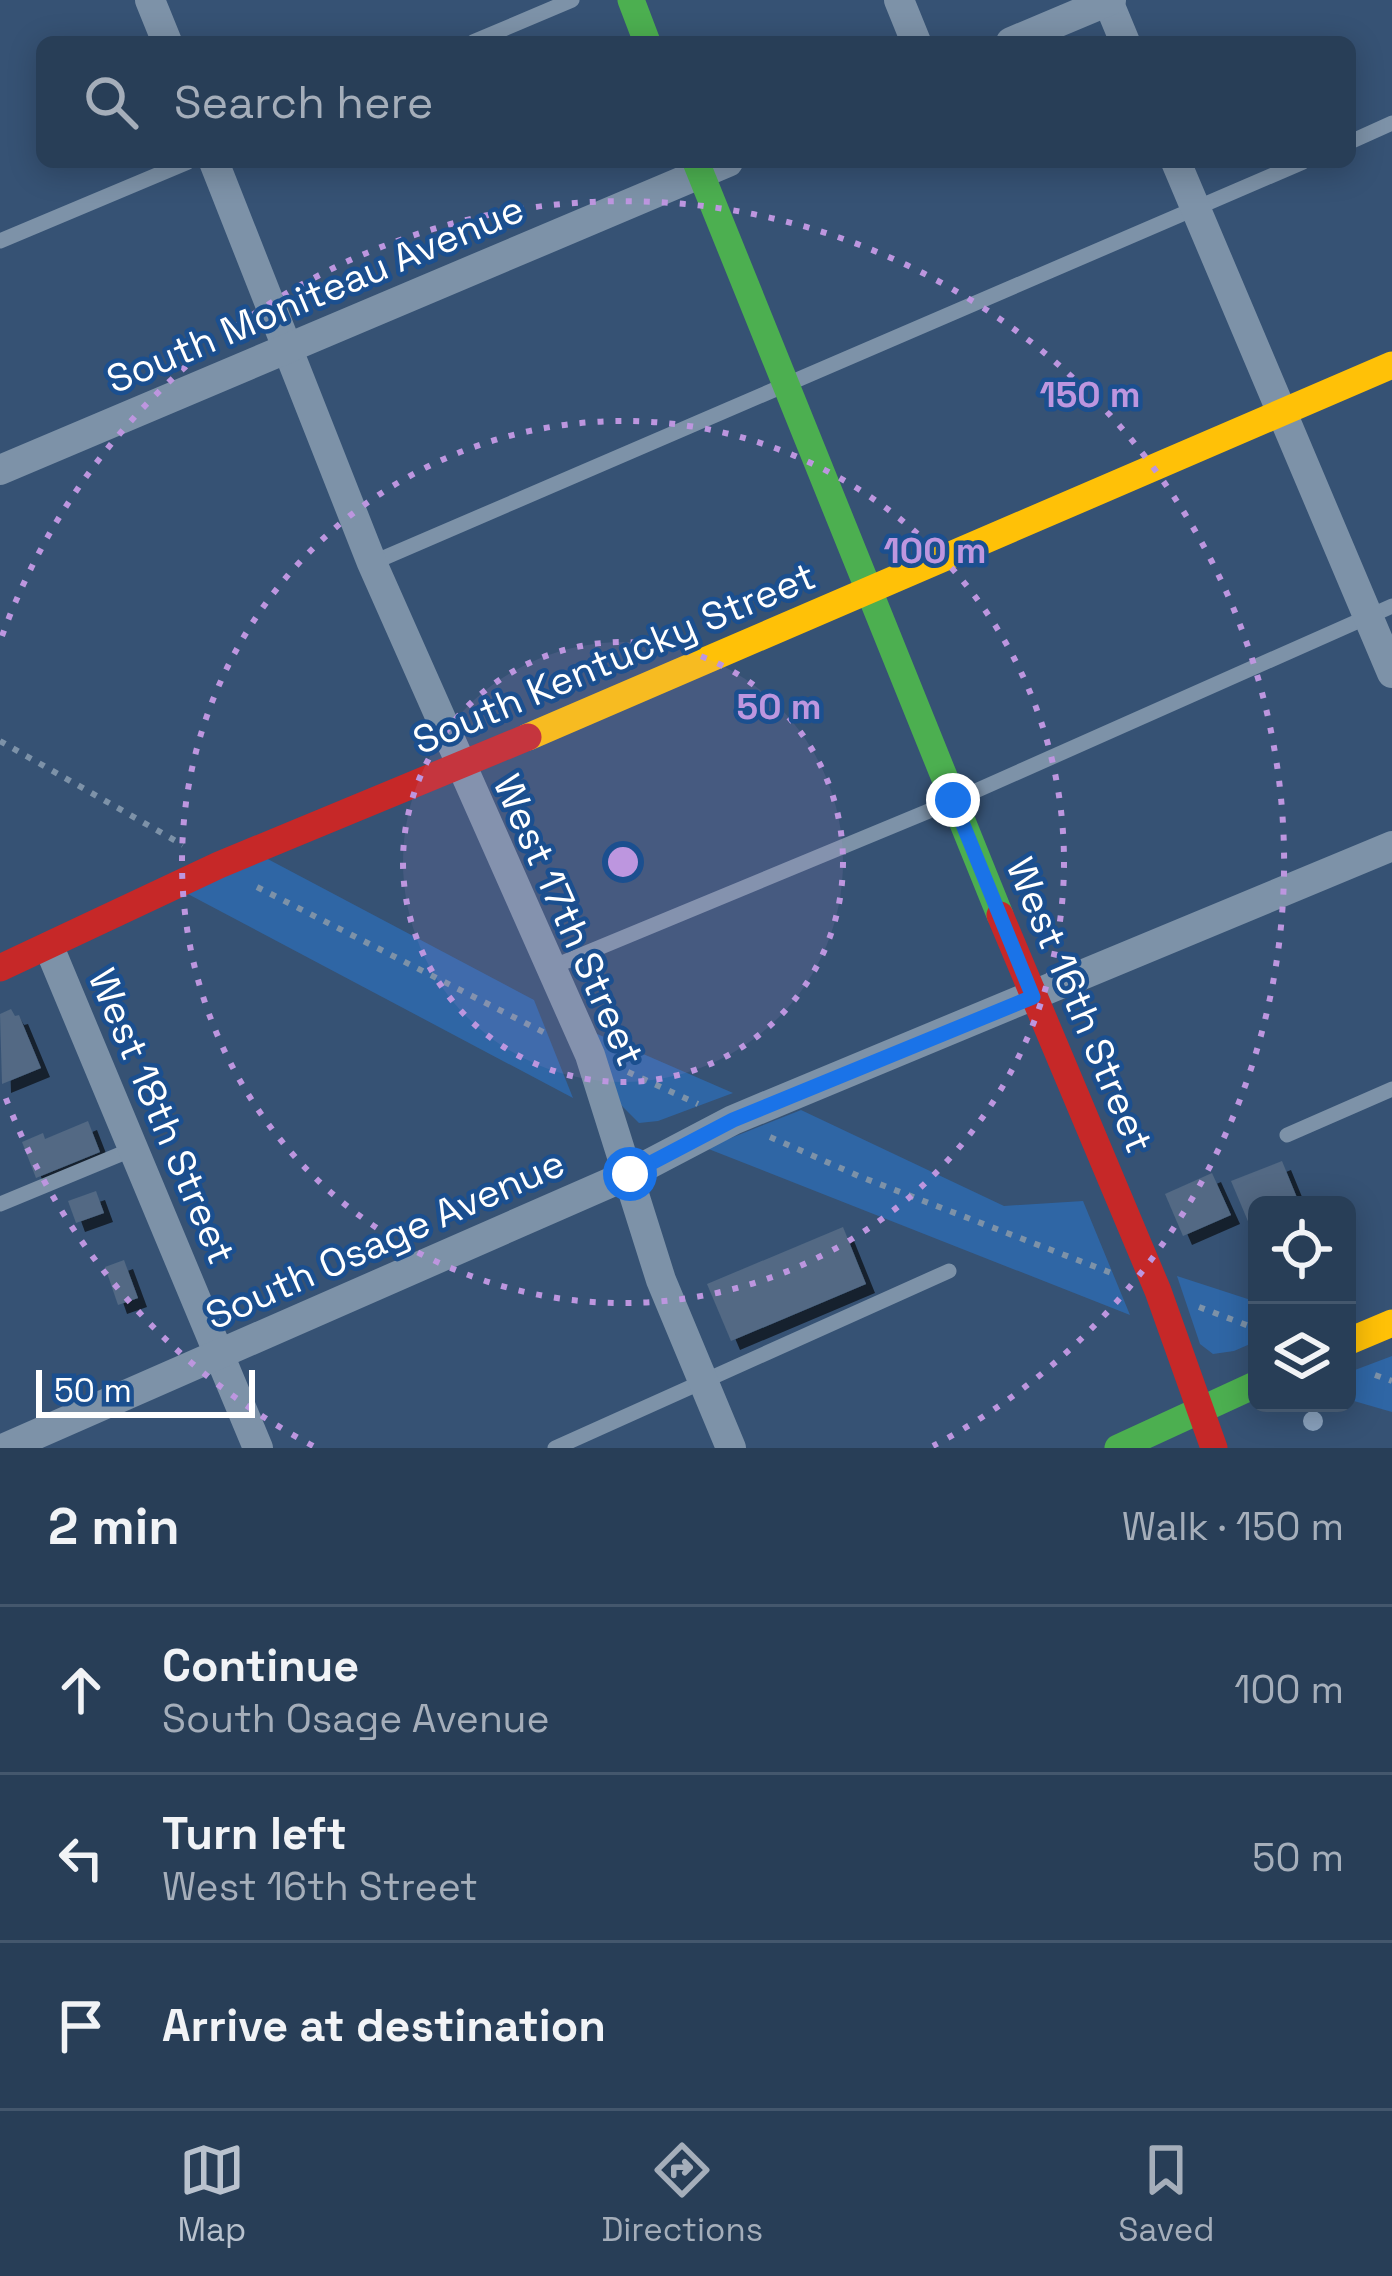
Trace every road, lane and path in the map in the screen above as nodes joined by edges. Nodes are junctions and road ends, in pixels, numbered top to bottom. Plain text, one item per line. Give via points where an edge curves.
1 (150, 0) edge
2 (572, 0) edge
3 (631, 0) edge
4 (898, 0) edge
5 (1109, 1) edge
6 (164, 36) edge
7 (487, 36) edge
8 (645, 36) edge
9 (913, 36) edge
10 (1025, 36) edge
11 (1123, 36) edge
12 (1392, 124) edge
13 (1356, 139) edge
14 (174, 168) edge
15 (216, 168) edge
16 (703, 168) edge
17 (709, 168) edge
18 (1179, 168) edge
19 (1289, 168) edge
20 (1196, 208) junction
21 (0, 241) edge
22 (289, 348) junction
23 (1392, 365) edge
24 (785, 385) junction
25 (1282, 412) junction
26 (0, 470) edge
27 (372, 563) junction
28 (869, 591) junction
29 (1380, 611) edge
30 (1392, 673) edge
31 (460, 767) junction
32 (953, 800) junction
33 (1392, 846) edge
34 (49, 946) junction
35 (0, 968) edge
36 (550, 968) junction
37 (1033, 997) junction
38 (1392, 1089) edge
39 (1287, 1136) dead end
40 (134, 1149) junction
41 (630, 1174) junction
42 (0, 1204) edge
43 (949, 1271) dead end
44 (1187, 1303) dead end
45 (1392, 1323) edge
46 (1248, 1326) edge
47 (1356, 1338) edge
48 (219, 1354) junction
49 (1375, 1375) dead end
50 (703, 1381) junction
51 (1392, 1381) edge
52 (1248, 1388) edge
53 (1200, 1412) junction
54 (5, 1448) edge
55 (258, 1448) edge
56 (555, 1448) edge
57 (731, 1448) edge
58 (1118, 1448) edge
59 (1214, 1448) edge

1 - 6 street
2 - 7 lane
3 - 8 street
4 - 9 street
5 - 10 street
5 - 11 street
12 - 13 lane
14 - 21 lane
15 - 22 street, West 17th Street
16 - 22 street, South Moniteau Avenue
17 - 24 street, West 16th Street
18 - 20 street
19 - 20 lane
20 - 24 lane
20 - 25 street
22 - 26 street, South Moniteau Avenue
22 - 27 street, West 17th Street
23 - 25 street, South Kentucky Street
24 - 27 lane
24 - 28 street, West 16th Street
25 - 28 street, South Kentucky Street
25 - 29 street
27 - 31 street, West 17th Street
28 - 31 street, South Kentucky Street
28 - 32 street, West 16th Street
29 - 30 street
29 - 32 lane
31 - 34 street, South Kentucky Street via 219,865
31 - 36 street, West 17th Street
32 - 36 lane
32 - 37 street, West 16th Street
33 - 37 street, South Osage Avenue
34 - 35 street, South Kentucky Street
34 - 40 street, West 18th Street
36 - 41 street, West 17th Street
37 - 41 street, South Osage Avenue via 733,1120
37 - 53 street, West 16th Street
38 - 39 lane
40 - 42 lane
40 - 48 street, West 18th Street
41 - 48 street, South Osage Avenue
41 - 50 street, West 17th Street via 661,1280
43 - 50 lane
44 - 46 path
45 - 47 street
48 - 54 street, South Osage Avenue
48 - 55 street, West 18th Street
49 - 51 path
50 - 56 lane
50 - 57 street, West 17th Street
52 - 53 street
53 - 58 street
53 - 59 street, West 16th Street

